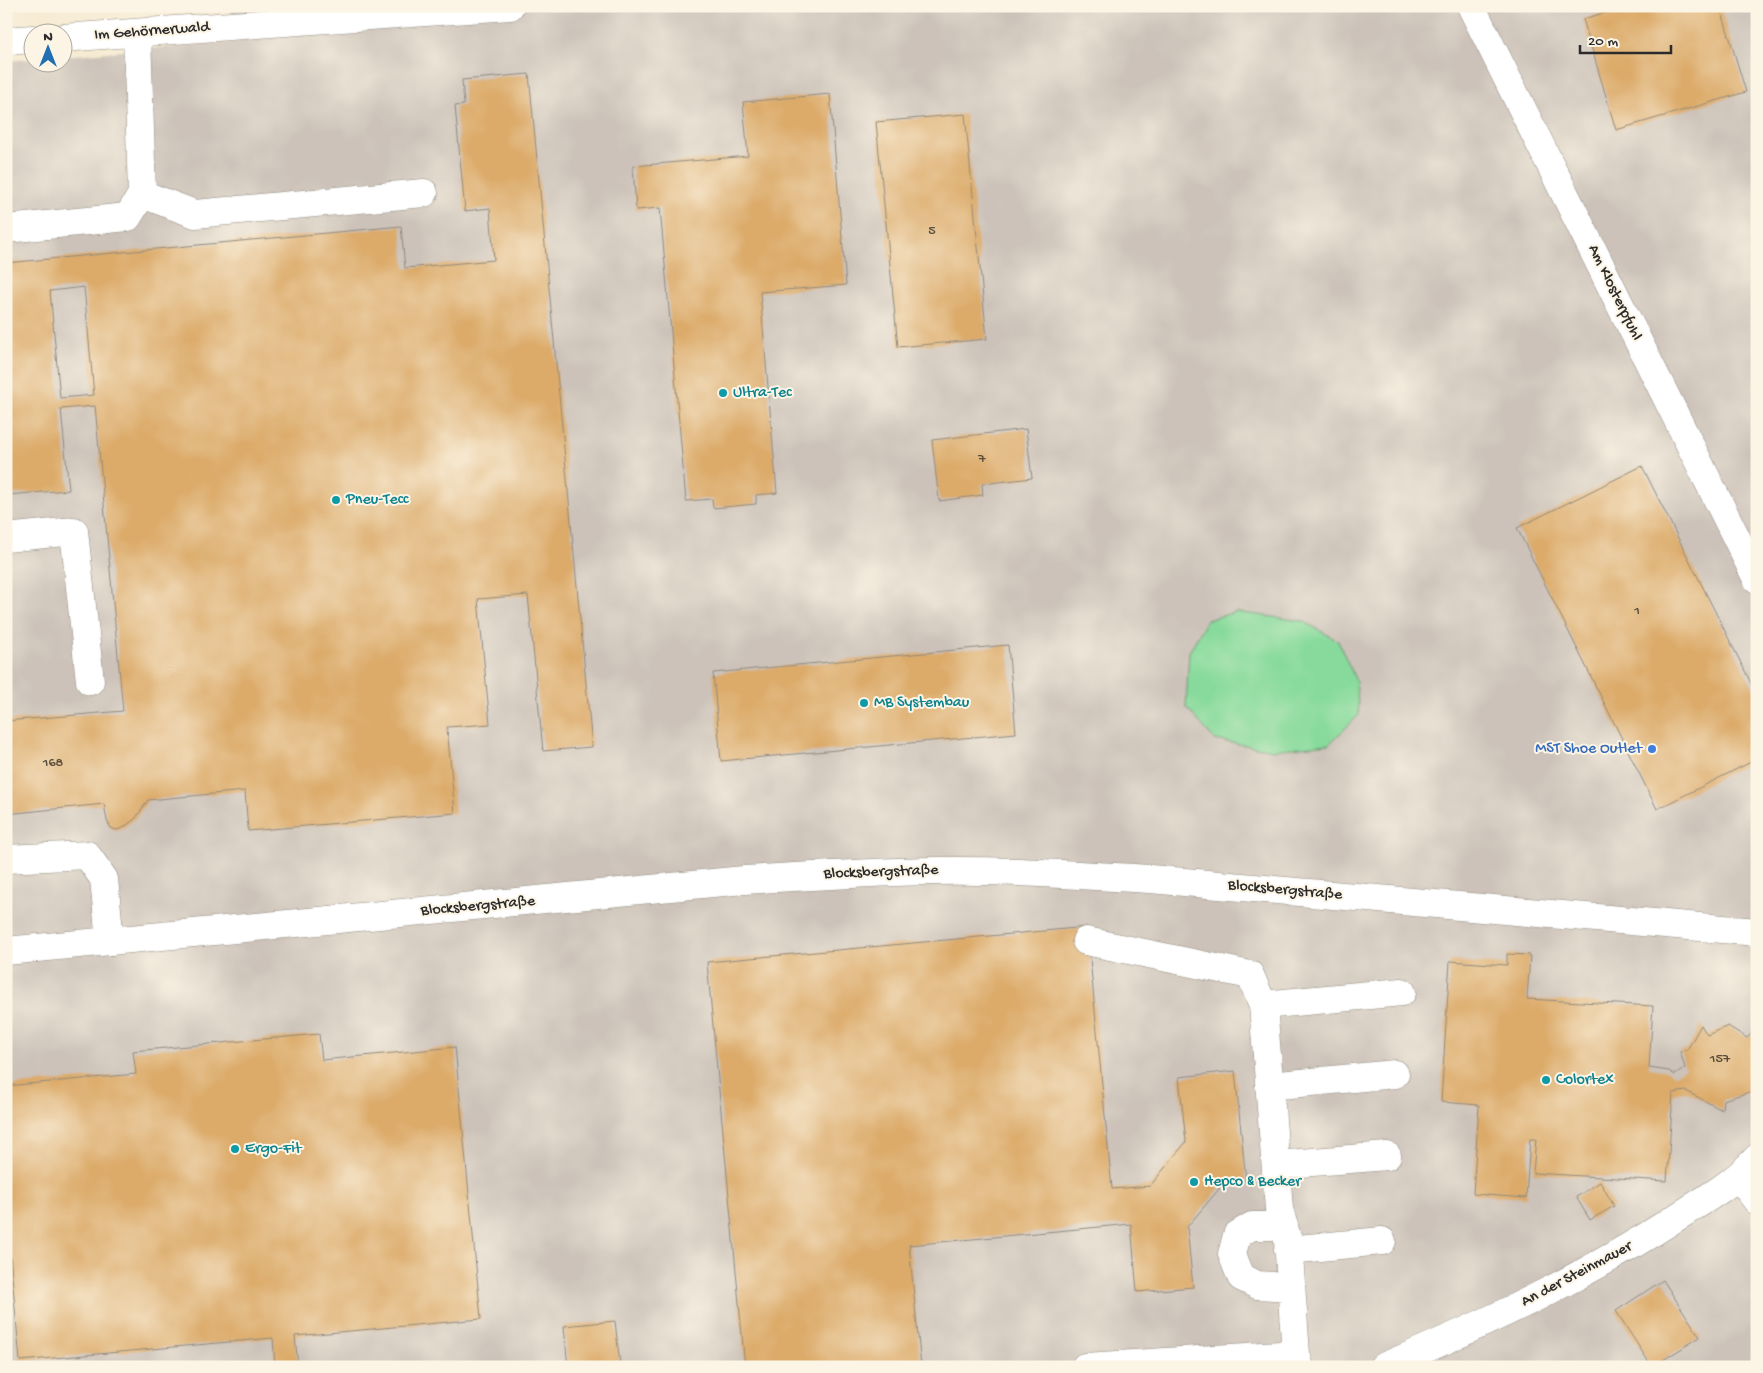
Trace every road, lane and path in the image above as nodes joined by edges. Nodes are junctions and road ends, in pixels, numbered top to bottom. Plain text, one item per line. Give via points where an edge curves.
1 (510, 6) edge
2 (1471, 6) edge
3 (254, 15) edge
4 (137, 34) junction
5 (72, 37) edge
6 (22, 39) edge
7 (6, 40) edge
8 (424, 193) dead end
9 (142, 194) junction
10 (6, 229) edge
11 (6, 538) edge
12 (1757, 579) edge
13 (90, 681) dead end
14 (6, 859) edge
15 (1757, 932) edge
16 (110, 941) junction
17 (1086, 941) dead end
18 (6, 951) edge
19 (1402, 992) dead end
20 (1263, 1005) junction
21 (1395, 1074) dead end
22 (1270, 1086) junction
23 (1387, 1156) dead end
24 (1276, 1165) junction
25 (1748, 1168) edge
26 (1757, 1201) edge
27 (1286, 1238) junction
28 (1382, 1241) dead end
29 (1291, 1287) junction
30 (1298, 1360) edge
31 (1085, 1367) edge
32 (1382, 1367) edge

1 - 3 main road, Im Gehörnerwald
2 - 12 main road, Am Klosterpfuhl
3 - 4 main road, Im Gehörnerwald
4 - 5 main road, Im Gehörnerwald
4 - 9 main road
6 - 7 main road
8 - 9 main road via 195,214
9 - 10 main road via 128,217
11 - 13 main road via 74,531
14 - 16 main road via 87,855 104,878
15 - 16 main road, Blocksbergstraße via 1150,878 939,871 744,880
16 - 18 main road, Blocksbergstraße
17 - 20 main road via 1250,975
19 - 20 main road
20 - 22 main road
21 - 22 main road
22 - 24 main road
23 - 24 main road
24 - 27 main road via 1279,1209
25 - 26 main road
25 - 32 main road, An der Steinmauer via 1630,1247 1505,1313
27 - 28 main road
27 - 29 main road
27 - 29 main road via 1252,1226 1236,1234 1232,1254 1241,1277 1258,1285
29 - 30 main road
30 - 31 main road

